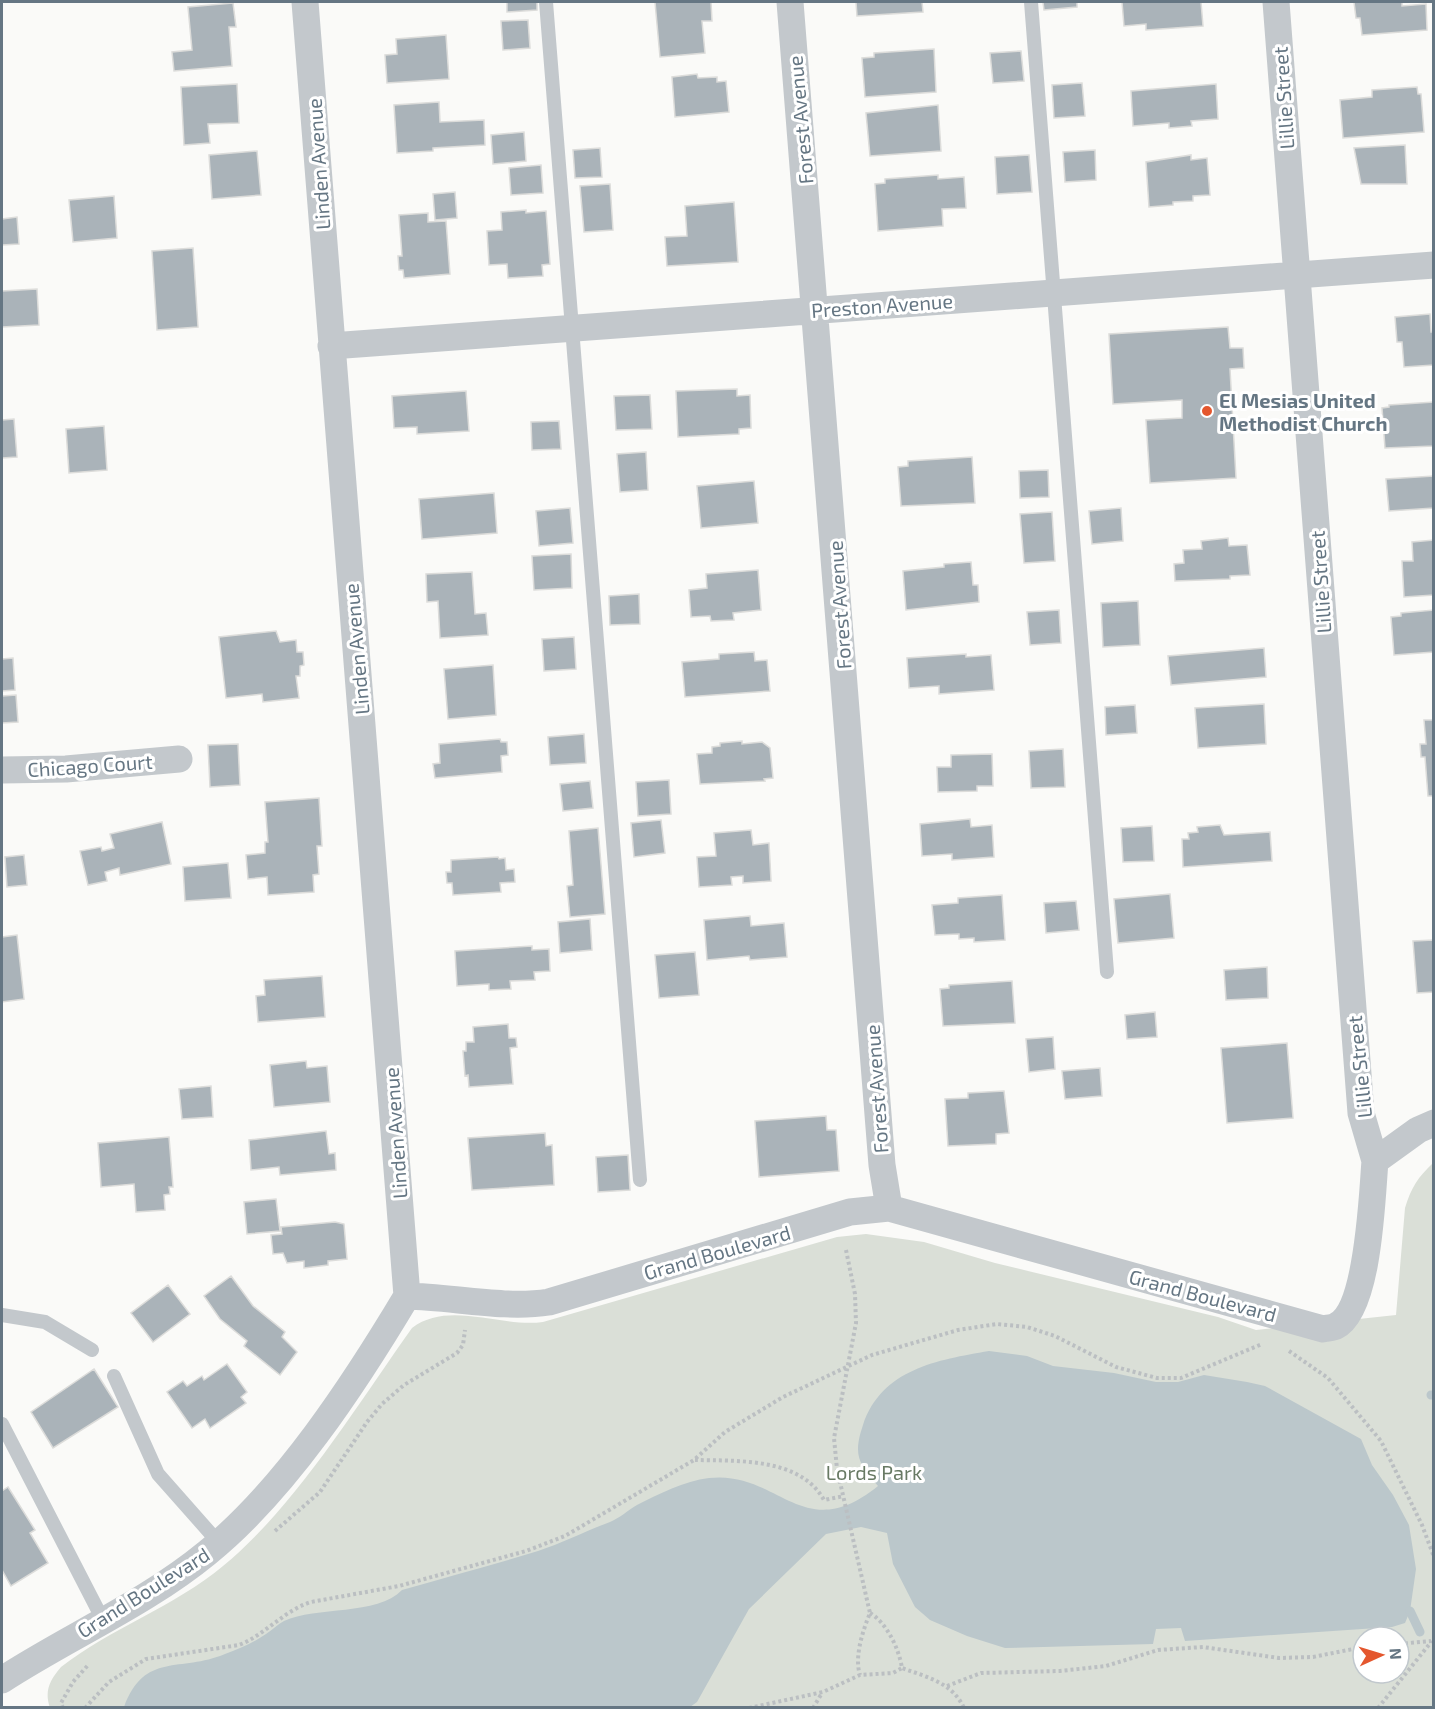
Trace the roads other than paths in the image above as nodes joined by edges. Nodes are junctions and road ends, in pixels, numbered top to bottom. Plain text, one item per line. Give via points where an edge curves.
1 (305, 2) edge
2 (546, 2) edge
3 (790, 2) edge
4 (1031, 2) edge
5 (1275, 2) edge
6 (1434, 266) edge
7 (1296, 275) junction
8 (1054, 292) junction
9 (816, 310) junction
10 (573, 327) junction
11 (332, 346) junction
12 (179, 759) dead end
13 (2, 771) edge
14 (1107, 972) dead end
15 (1434, 1123) edge
16 (1375, 1161) junction
17 (640, 1180) dead end
18 (889, 1208) junction
19 (407, 1296) junction
20 (2, 1315) edge
21 (92, 1350) dead end
22 (114, 1376) dead end
23 (2, 1424) edge
24 (219, 1543) junction
25 (103, 1620) junction
26 (2, 1680) edge

1 - 11 street, Linden Avenue
2 - 10 lane
3 - 9 street, Forest Avenue
4 - 8 lane
5 - 7 street, Lillie Street
6 - 7 street, Preston Avenue
7 - 8 street, Preston Avenue
7 - 16 street, Lillie Street via 1361,1113
8 - 9 street, Preston Avenue
8 - 14 lane
9 - 10 street, Preston Avenue
9 - 18 street, Forest Avenue via 881,1153
10 - 11 street, Preston Avenue
10 - 17 lane
11 - 19 street, Linden Avenue
12 - 13 street, Chicago Court
15 - 16 street
16 - 18 street, Grand Boulevard via 1358,1294 1337,1326 1323,1329
18 - 19 street, Grand Boulevard via 850,1212 549,1302 517,1305
19 - 24 street, Grand Boulevard via 323,1422 272,1488
20 - 21 lane via 45,1322
22 - 24 lane via 158,1474
23 - 25 lane
24 - 25 street, Grand Boulevard
25 - 26 street, Grand Boulevard

